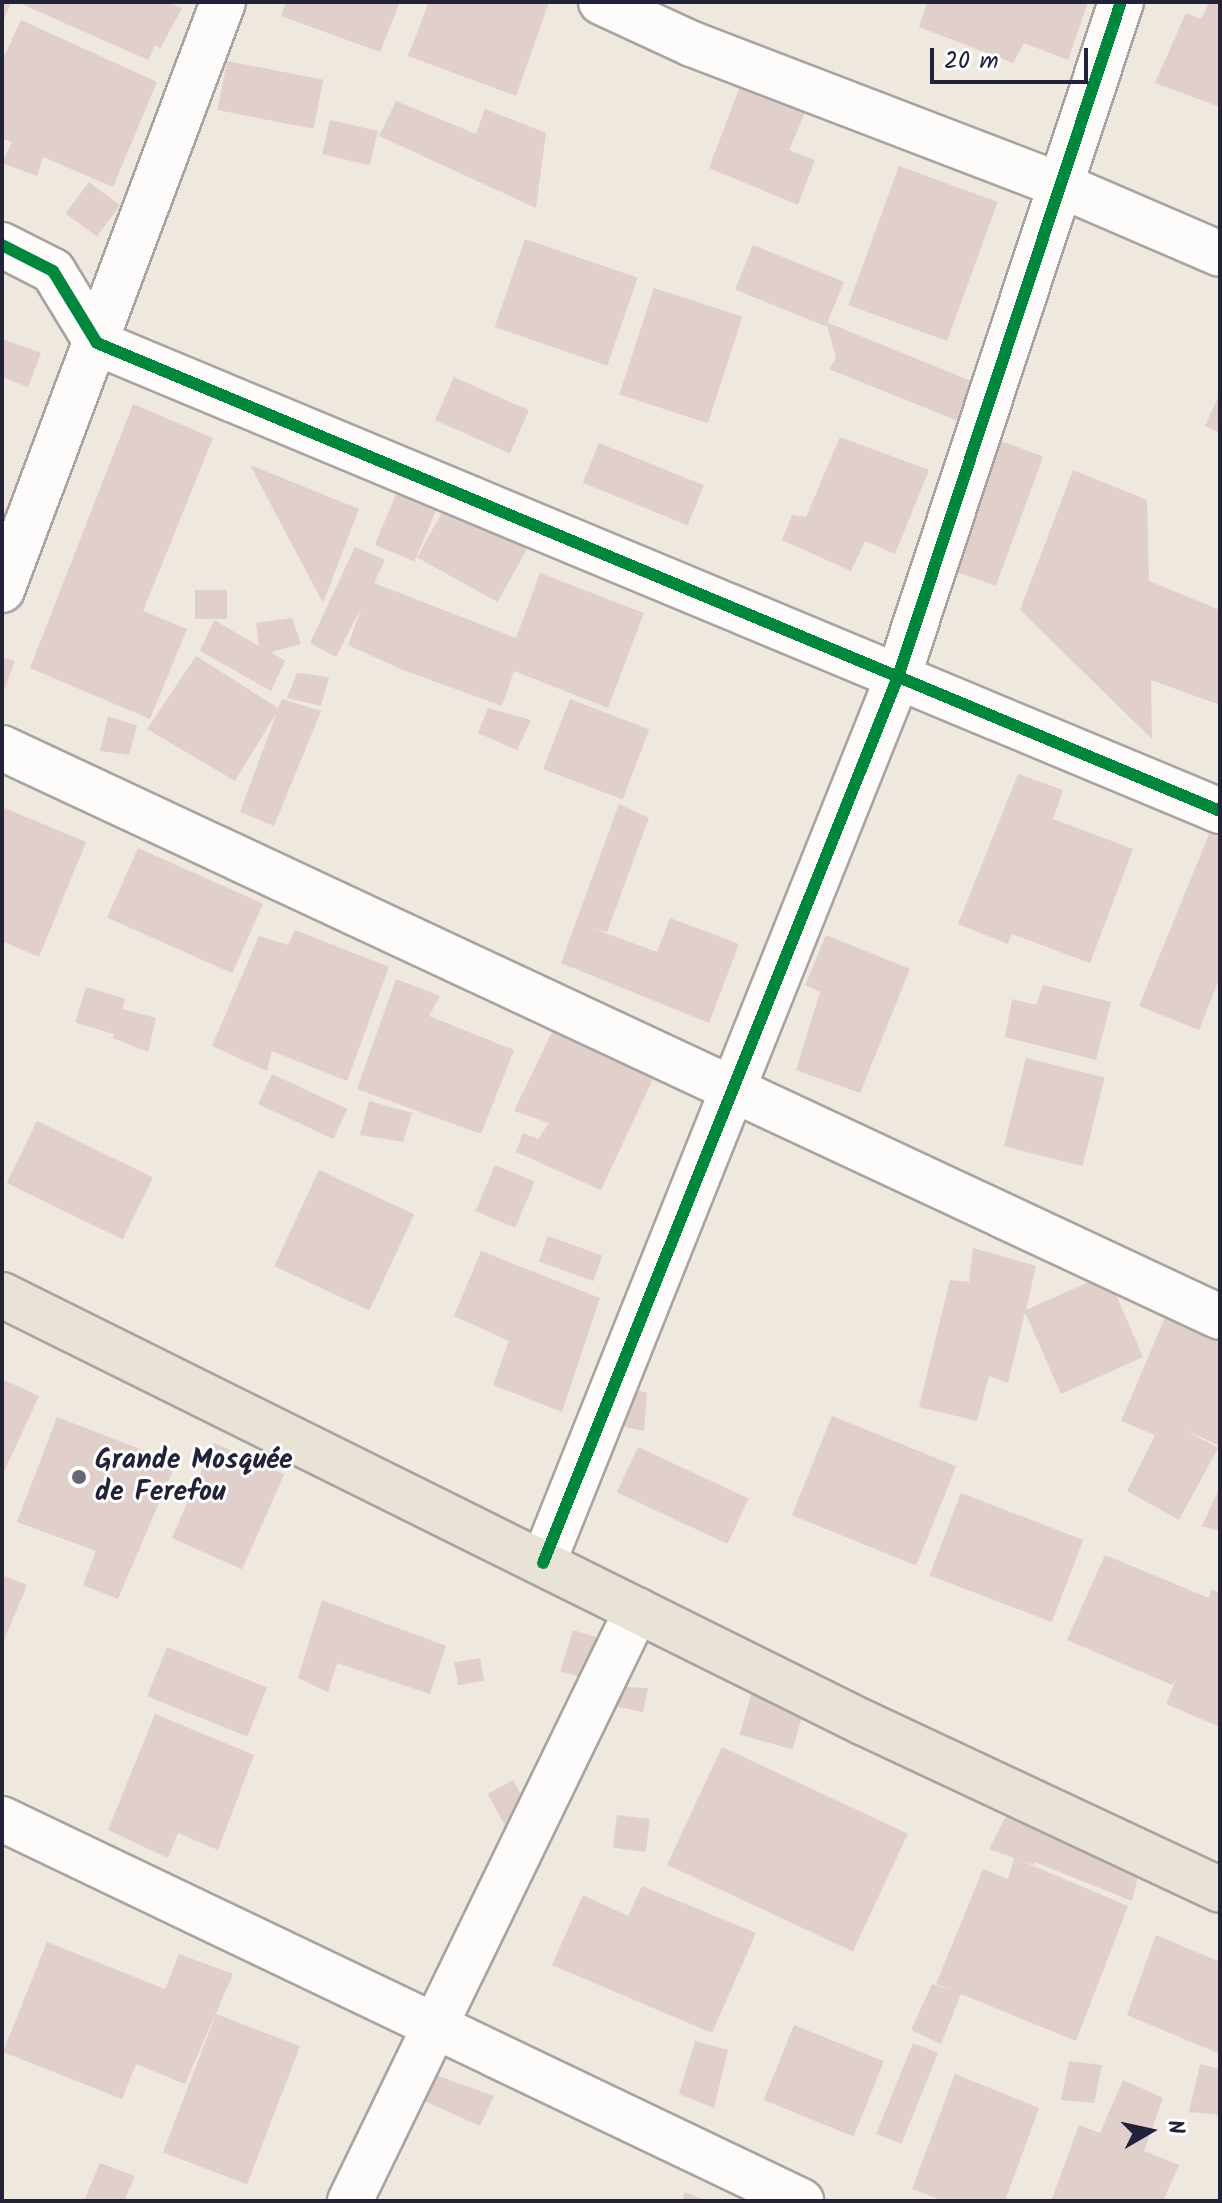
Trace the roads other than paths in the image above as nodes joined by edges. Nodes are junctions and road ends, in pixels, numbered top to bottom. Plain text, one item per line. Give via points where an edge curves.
1 (223, 2) edge
2 (601, 2) edge
3 (1121, 2) edge
4 (1060, 185) junction
5 (2, 245) edge
6 (1220, 254) edge
7 (97, 343) junction
8 (2, 590) edge
9 (898, 677) junction
10 (2, 748) edge
11 (1220, 811) edge
12 (732, 1090) junction
13 (2, 1295) edge
14 (1220, 1317) edge
15 (543, 1563) junction
16 (637, 1610) junction
17 (2, 1819) edge
18 (1220, 1890) edge
19 (435, 2027) junction
20 (350, 2201) edge
21 (801, 2201) edge

1 - 7 street
2 - 4 street via 692,44
3 - 4 street
4 - 6 street
4 - 9 street
5 - 7 street via 53,271
7 - 8 street
7 - 9 street
9 - 11 street
9 - 12 street
10 - 12 street
12 - 14 street
12 - 15 street
13 - 15 main road
15 - 16 main road
16 - 18 main road
16 - 19 street
17 - 19 street
19 - 20 street
19 - 21 street

